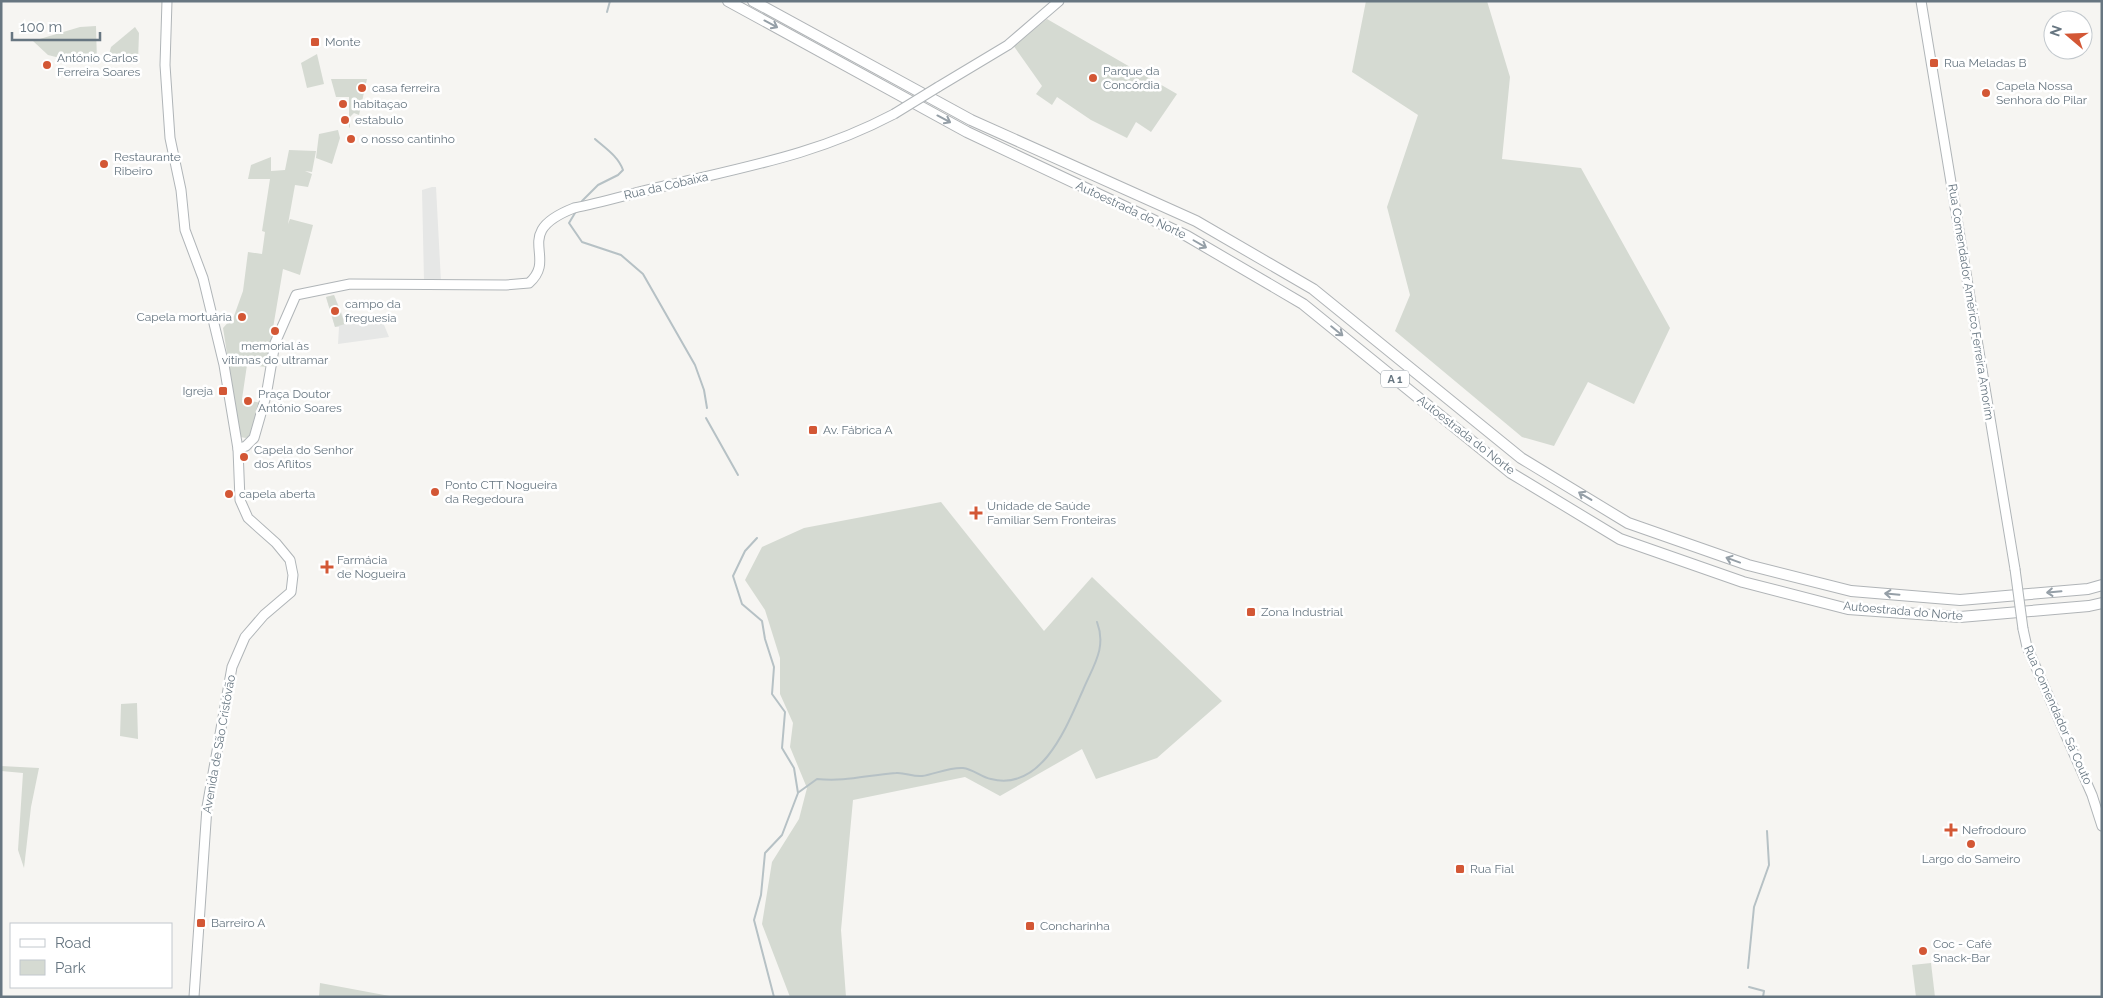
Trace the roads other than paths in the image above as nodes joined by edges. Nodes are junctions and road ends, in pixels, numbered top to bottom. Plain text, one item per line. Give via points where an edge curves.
1 (167, 1) edge
2 (728, 1) edge
3 (753, 1) edge
4 (1059, 1) edge
5 (1921, 1) edge
6 (238, 449) junction
7 (2102, 585) edge
8 (2020, 603) joint
9 (2102, 603) edge
10 (2102, 791) edge
11 (2092, 795) junction
12 (2102, 826) edge
13 (194, 997) edge

1 - 6 main road, Avenida de São Cristóvão via 165,65 170,138 185,230 203,278 219,338
2 -> 9 highway, Autoestrada do Norte / A 1 via 967,132 1188,236 1303,304 1511,473 1620,539 1743,582 1848,609 1960,617
7 -> 3 highway, Autoestrada do Norte / A 1 via 2088,589 1960,600 1851,591 1748,565 1628,522 1521,458 1313,289 1196,221 971,120
4 - 6 main road, Rua da Cobaixa, bridge via 1008,45 894,114 845,138 745,168 555,215 539,233 539,268 528,282 506,285 350,284 296,295 275,343 266,396 254,438
5 - 8 main road, Rua Comendador Américo Ferreira Amorim, bridge
6 - 13 main road, Avenida de São Cristóvão via 240,500 248,518 290,560 293,575 291,592 245,637 232,667 208,800
8 - 11 main road, Rua Comendador Sá Couto, bridge via 2027,647
10 - 11 main road
11 - 12 main road, Rua Comendador Sá Couto

